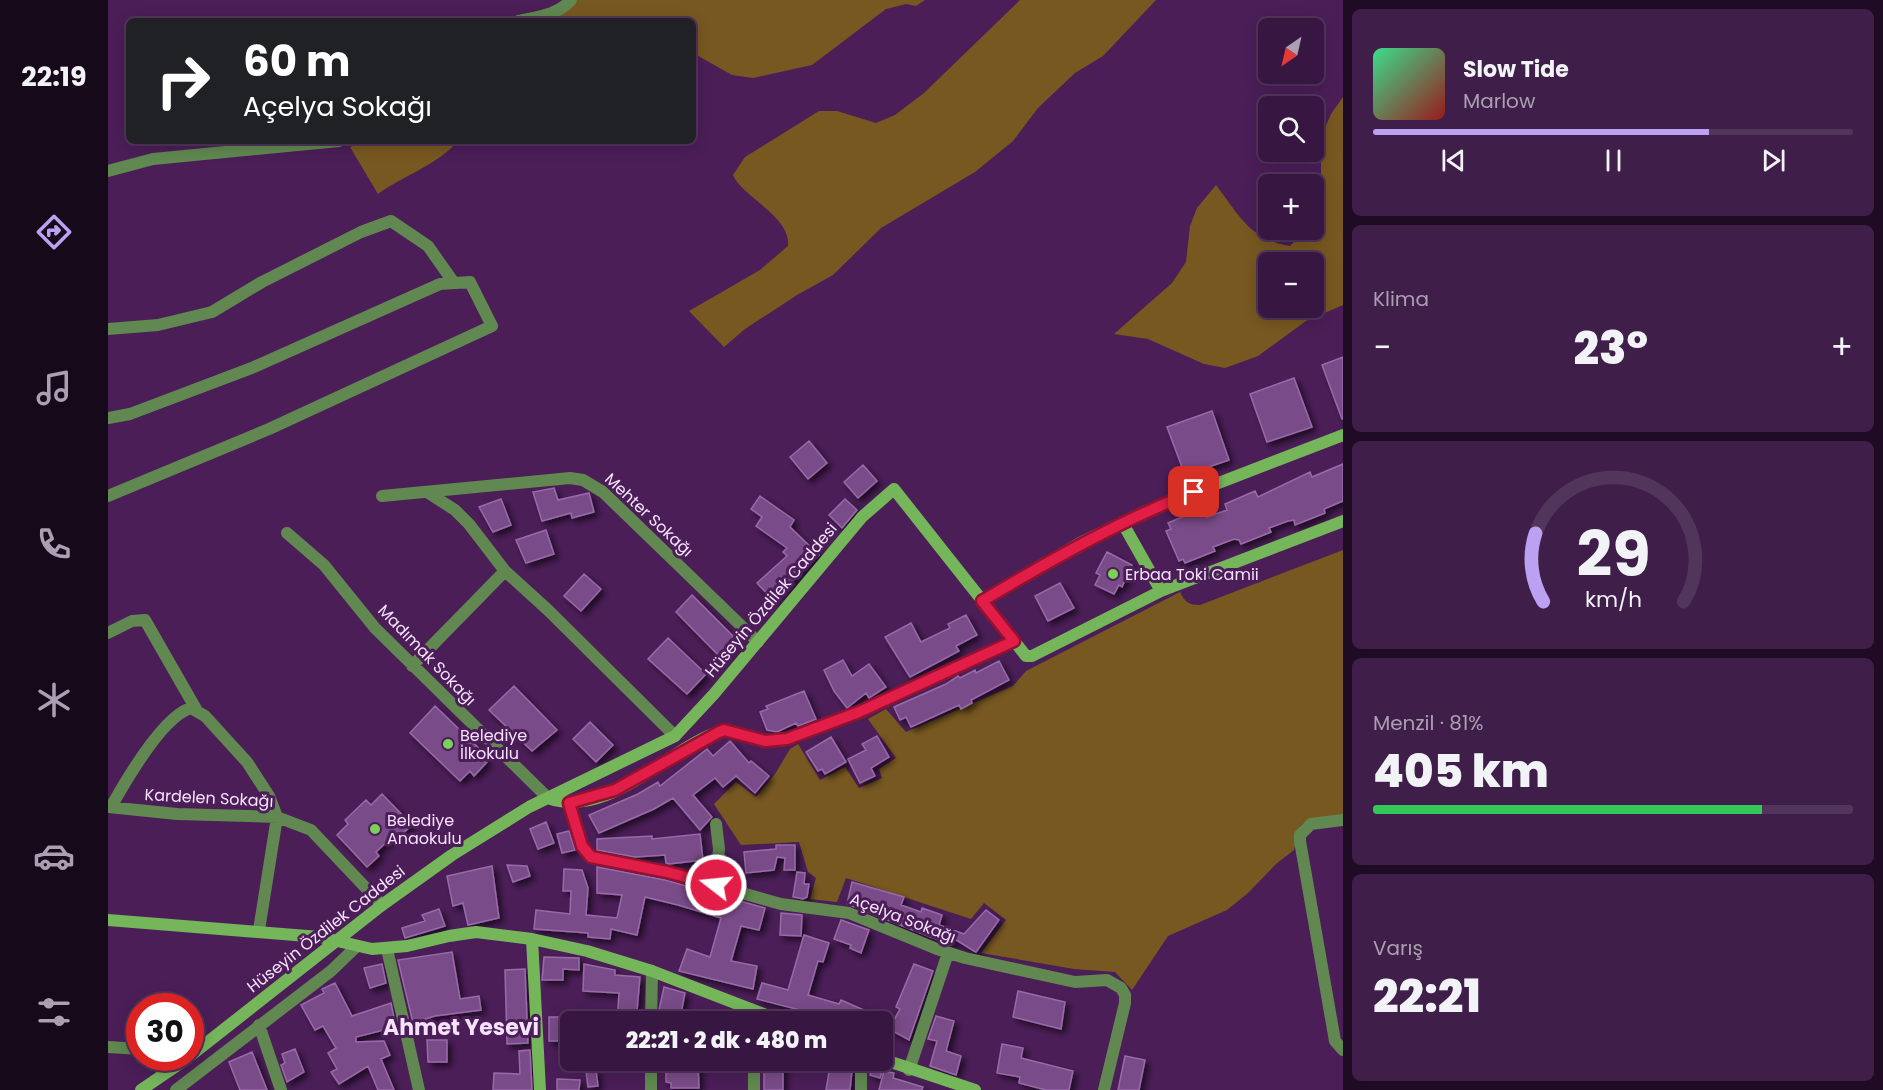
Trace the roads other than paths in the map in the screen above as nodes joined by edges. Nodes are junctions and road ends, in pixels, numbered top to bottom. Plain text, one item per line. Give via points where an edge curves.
1 (571, 0) edge
2 (530, 18) edge
3 (308, 144) edge
4 (108, 171) edge
5 (454, 283) junction
6 (108, 329) edge
7 (108, 418) edge
8 (1343, 435) edge
9 (427, 492) junction
10 (108, 496) edge
11 (382, 496) dead end
12 (1343, 521) edge
13 (1122, 522) junction
14 (287, 532) dead end
15 (505, 571) junction
16 (1161, 591) junction
17 (982, 601) junction
18 (108, 633) edge
19 (1014, 641) junction
20 (758, 642) junction
21 (412, 666) junction
22 (196, 709) junction
23 (675, 736) junction
24 (548, 798) junction
25 (569, 803) junction
26 (109, 807) edge
27 (277, 818) junction
28 (1343, 820) edge
29 (716, 824) dead end
30 (716, 885) junction
31 (382, 905) junction
32 (108, 920) edge
33 (259, 930) junction
34 (532, 939) junction
35 (338, 940) junction
36 (357, 946) junction
37 (387, 949) junction
38 (948, 953) junction
39 (652, 971) junction
40 (651, 1011) edge
41 (744, 1011) edge
42 (259, 1025) junction
43 (204, 1045) edge
44 (108, 1047) edge
45 (126, 1048) edge
46 (1343, 1050) edge
47 (893, 1063) edge
48 (909, 1070) junction
49 (169, 1071) edge
50 (651, 1071) edge
51 (754, 1071) edge
52 (861, 1071) edge
53 (181, 1089) edge
54 (141, 1090) edge
55 (281, 1090) edge
56 (419, 1090) edge
57 (540, 1090) edge
58 (651, 1090) edge
59 (754, 1090) edge
60 (861, 1090) edge
61 (975, 1090) edge
62 (1104, 1090) edge

1 - 2 street via 564,8
3 - 4 street via 153,159
5 - 6 street via 428,246 391,222 361,231 212,312 158,325
5 - 7 street via 440,284 254,367 130,414
5 - 10 street via 470,282 492,326 269,429
8 - 13 street
9 - 11 street, Mehter Sokağı
9 - 15 street via 469,524
9 - 20 street, Mehter Sokağı via 548,479 570,478 593,484
12 - 16 street, Hüseyin Özdilek Caddesi
13 - 16 street
13 - 17 street
14 - 21 street, Madımak Sokağı via 324,565
15 - 21 street
15 - 23 street
16 - 19 street, Hüseyin Özdilek Caddesi via 1032,656 1026,656
17 - 19 street, Hüseyin Özdilek Caddesi
17 - 20 street, Hüseyin Özdilek Caddesi via 894,489 862,517
18 - 22 street via 132,621 145,620
19 - 25 street via 859,712 787,739 765,741 724,730 624,786
20 - 23 street, Hüseyin Özdilek Caddesi
21 - 24 street, Madımak Sokağı
22 - 26 street via 182,710 173,719
22 - 27 street via 247,762 269,796
23 - 24 street, Hüseyin Özdilek Caddesi
24 - 25 street
24 - 31 street, Hüseyin Özdilek Caddesi via 478,837
25 - 30 street, Açelya Sokağı via 582,846 591,857
26 - 27 street, Kardelen Sokağı
27 - 31 street, Kardelen Sokağı via 310,830
27 - 33 street
28 - 46 street via 1311,824 1300,835 1335,1041
29 - 30 street
30 - 38 street, Açelya Sokağı via 781,904 849,913
31 - 35 street, Hüseyin Özdilek Caddesi
32 - 33 street
33 - 35 street
34 - 37 street via 461,933
34 - 39 street
34 - 57 street
35 - 36 street
35 - 43 street, Hüseyin Özdilek Caddesi
36 - 37 street
36 - 42 street, Hüseyin Özdilek Caddesi via 331,971
37 - 56 street
38 - 48 street
38 - 62 street, Açelya Sokağı via 1075,982 1107,980 1121,988 1125,1003
39 - 40 street
39 - 41 street
42 - 53 street, Hüseyin Özdilek Caddesi
42 - 55 street
44 - 45 street
47 - 48 street
48 - 61 street
49 - 54 street, Hüseyin Özdilek Caddesi
50 - 58 street
51 - 59 street
52 - 60 street

